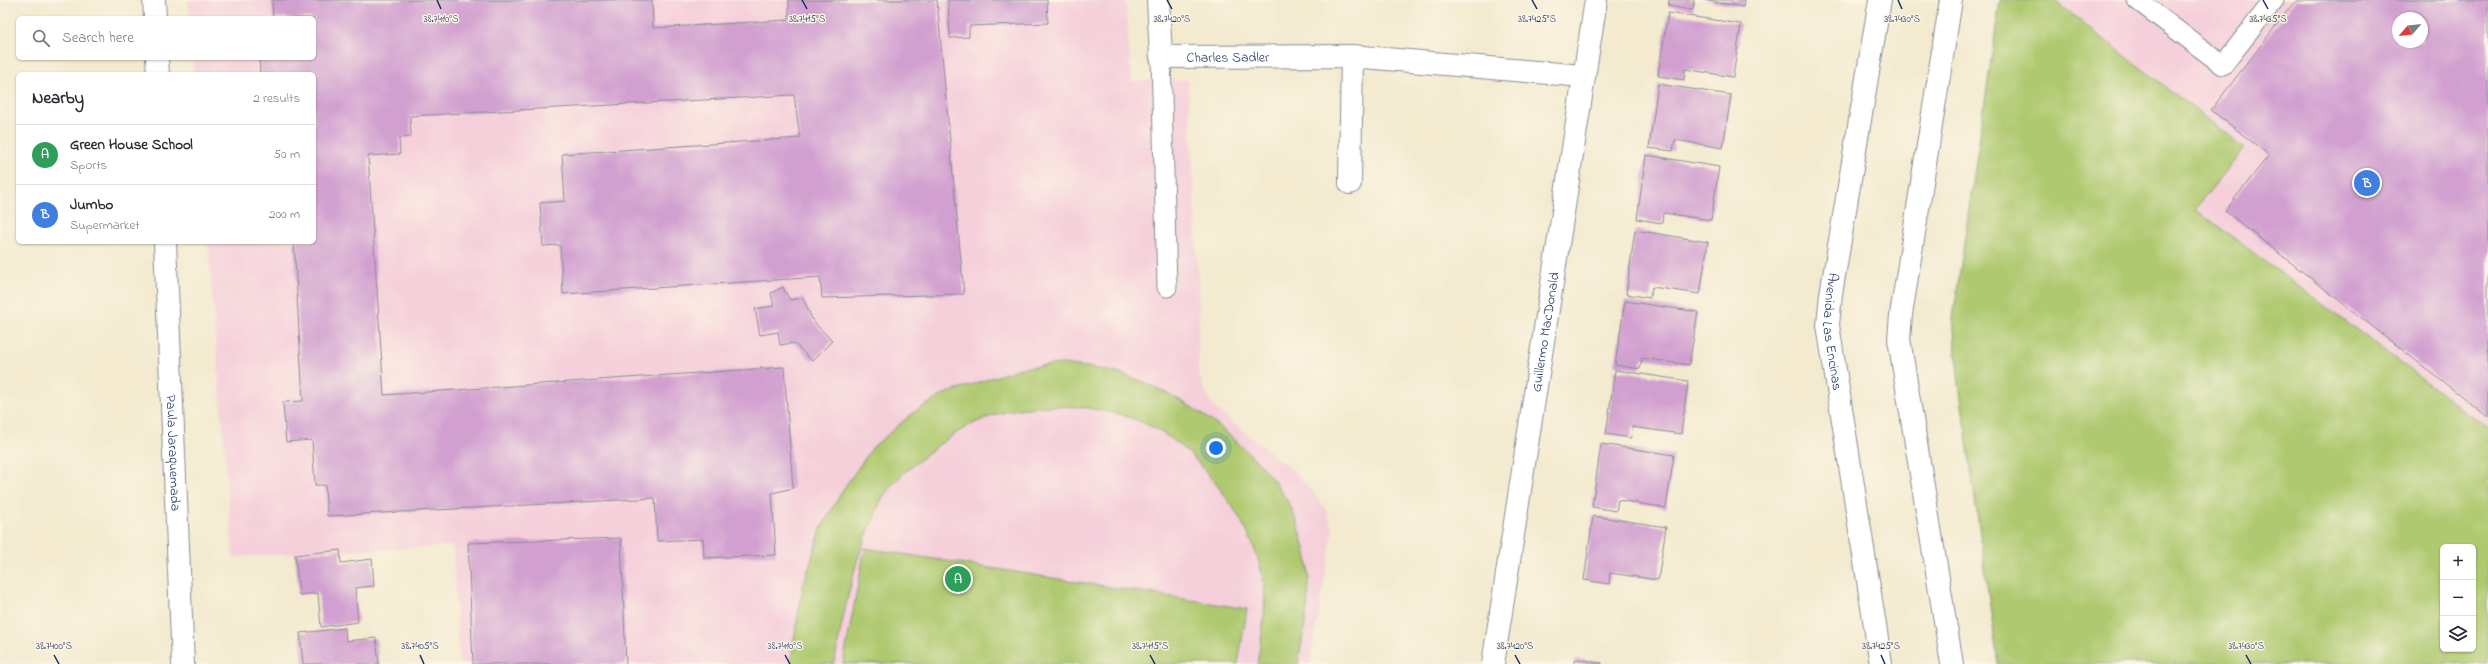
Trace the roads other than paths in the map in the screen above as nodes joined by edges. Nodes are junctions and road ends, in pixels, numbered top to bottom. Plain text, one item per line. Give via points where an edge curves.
1 (154, 0) edge
2 (1158, 0) edge
3 (1596, 0) edge
4 (1880, 0) edge
5 (1951, 0) edge
6 (2137, 0) edge
7 (2274, 0) edge
8 (155, 16) edge
9 (1352, 56) junction
10 (1161, 57) junction
11 (157, 60) edge
12 (158, 72) edge
13 (1583, 76) junction
14 (1350, 183) dead end
15 (165, 244) edge
16 (1167, 287) dead end
17 (183, 664) edge
18 (1493, 664) edge
19 (1881, 664) edge
20 (1952, 664) edge

1 - 8 street
2 - 10 street
3 - 13 street, Guillermo MacDonald
4 - 19 street, Avenida Las Encinas via 1828,325
5 - 20 street via 1899,339
6 - 7 lane via 2223,65
9 - 10 street, Charles Sadler
9 - 13 street, Charles Sadler
9 - 14 street
10 - 16 lane
11 - 12 street
13 - 18 street, Guillermo MacDonald
15 - 17 street, Paula Jaraquemada

